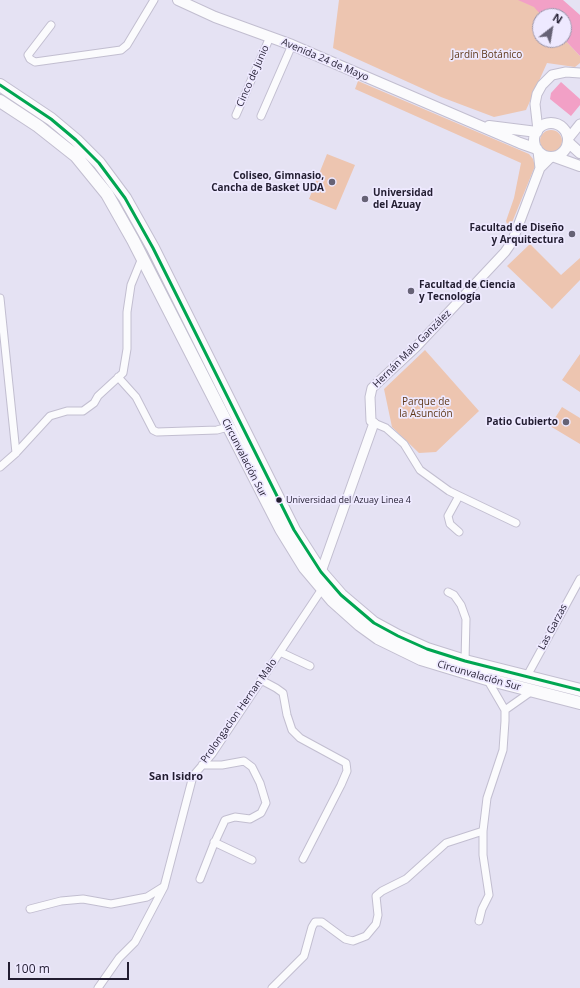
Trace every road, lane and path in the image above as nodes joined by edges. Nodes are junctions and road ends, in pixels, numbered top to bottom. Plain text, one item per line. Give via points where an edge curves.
1 (154, 0) edge
2 (178, 0) edge
3 (51, 25) dead end
4 (270, 37) junction
5 (292, 45) junction
6 (580, 73) edge
7 (0, 85) edge
8 (0, 101) edge
9 (236, 115) dead end
10 (261, 116) dead end
11 (472, 122) junction
12 (580, 124) edge
13 (538, 131) junction
14 (568, 140) junction
15 (538, 150) junction
16 (580, 153) edge
17 (553, 157) junction
18 (580, 166) edge
19 (540, 168) junction
20 (142, 258) junction
21 (0, 298) edge
22 (118, 377) junction
23 (374, 423) junction
24 (228, 427) junction
25 (16, 454) junction
26 (0, 467) edge
27 (459, 496) junction
28 (516, 523) dead end
29 (459, 532) dead end
30 (321, 572) junction
31 (580, 579) edge
32 (578, 587) edge
33 (322, 589) junction
34 (448, 592) dead end
35 (280, 652) junction
36 (465, 661) junction
37 (310, 666) dead end
38 (527, 676) junction
39 (487, 679) junction
40 (260, 680) junction
41 (580, 690) edge
42 (532, 691) junction
43 (580, 703) edge
44 (505, 710) junction
45 (202, 765) junction
46 (483, 831) junction
47 (214, 842) junction
48 (303, 859) dead end
49 (252, 860) dead end
50 (200, 879) dead end
51 (164, 887) junction
52 (30, 909) dead end
53 (479, 922) dead end
54 (98, 988) edge
55 (272, 988) edge

1 - 3 street via 127,45 121,50 35,62 28,55
2 - 4 main road, Avenida 24 de Mayo
4 - 5 main road, Avenida 24 de Mayo
4 - 9 street, Cinco de Junio
5 - 10 street
5 - 11 main road, Avenida 24 de Mayo
6 - 13 street via 552,75 542,85 535,104
7 - 30 highway, Circunvalación Sur via 51,119 76,140 99,163 125,198 153,248 294,530
8 - 20 highway, Circunvalación Sur via 53,137 81,162 107,194
11 - 13 main road, Avenida 24 de Mayo
11 - 15 main road, Avenida 24 de Mayo
12 - 14 street
13 - 14 main road via 544,125 556,125 565,132
13 - 15 main road via 534,141
14 - 16 main road
14 - 17 main road via 565,150
15 - 17 main road
15 - 19 street, Hernán Malo Ganzález
17 - 18 main road
17 - 19 street, Hernán Malo Ganzález
19 - 23 street, Hernán Malo Ganzález via 512,242 505,252 416,347 372,388 371,420
20 - 22 street via 132,285 127,312 127,349 123,373
20 - 24 highway, Circunvalación Sur
21 - 25 street
22 - 24 street via 136,397 153,430 157,432 218,430
22 - 25 street via 83,411 67,411 50,416
23 - 27 street via 386,428 404,444 420,470
23 - 30 street
24 - 33 highway, Circunvalación Sur via 281,529 305,568
25 - 26 street
27 - 28 street
27 - 29 street via 448,516 450,524
30 - 36 highway, Circunvalación Sur via 341,595 374,623 421,647
31 - 32 street, Las Garzas
32 - 38 street, Las Garzas
33 - 35 street, Prolongacion Hernan Malo
33 - 39 highway, Circunvalación Sur via 360,626 391,645 421,659
34 - 36 street via 454,595 461,605 466,619
35 - 37 street
35 - 40 street, Prolongacion Hernan Malo
36 - 38 highway, Circunvalación Sur
38 - 41 highway, Circunvalación Sur
39 - 42 highway, Circunvalación Sur
39 - 44 street
40 - 45 street, Prolongacion Hernan Malo via 212,754
40 - 48 street via 283,693 292,730 300,738 346,763 341,785
42 - 43 highway, Circunvalación Sur
42 - 44 street
44 - 46 street via 503,750 487,798
45 - 47 street via 244,761 252,767 266,803 261,813 250,819 235,817 225,820
45 - 51 street, Prolongacion Hernan Malo via 193,776
46 - 53 street via 483,855 489,895
46 - 55 street via 446,844 406,879 376,896 376,924 366,936 353,941 345,939 322,922 315,922 304,956
47 - 49 street
47 - 50 street
51 - 52 street via 147,897 111,904 83,899
51 - 54 street, Prolongacion Hernan Malo via 135,942 119,958

